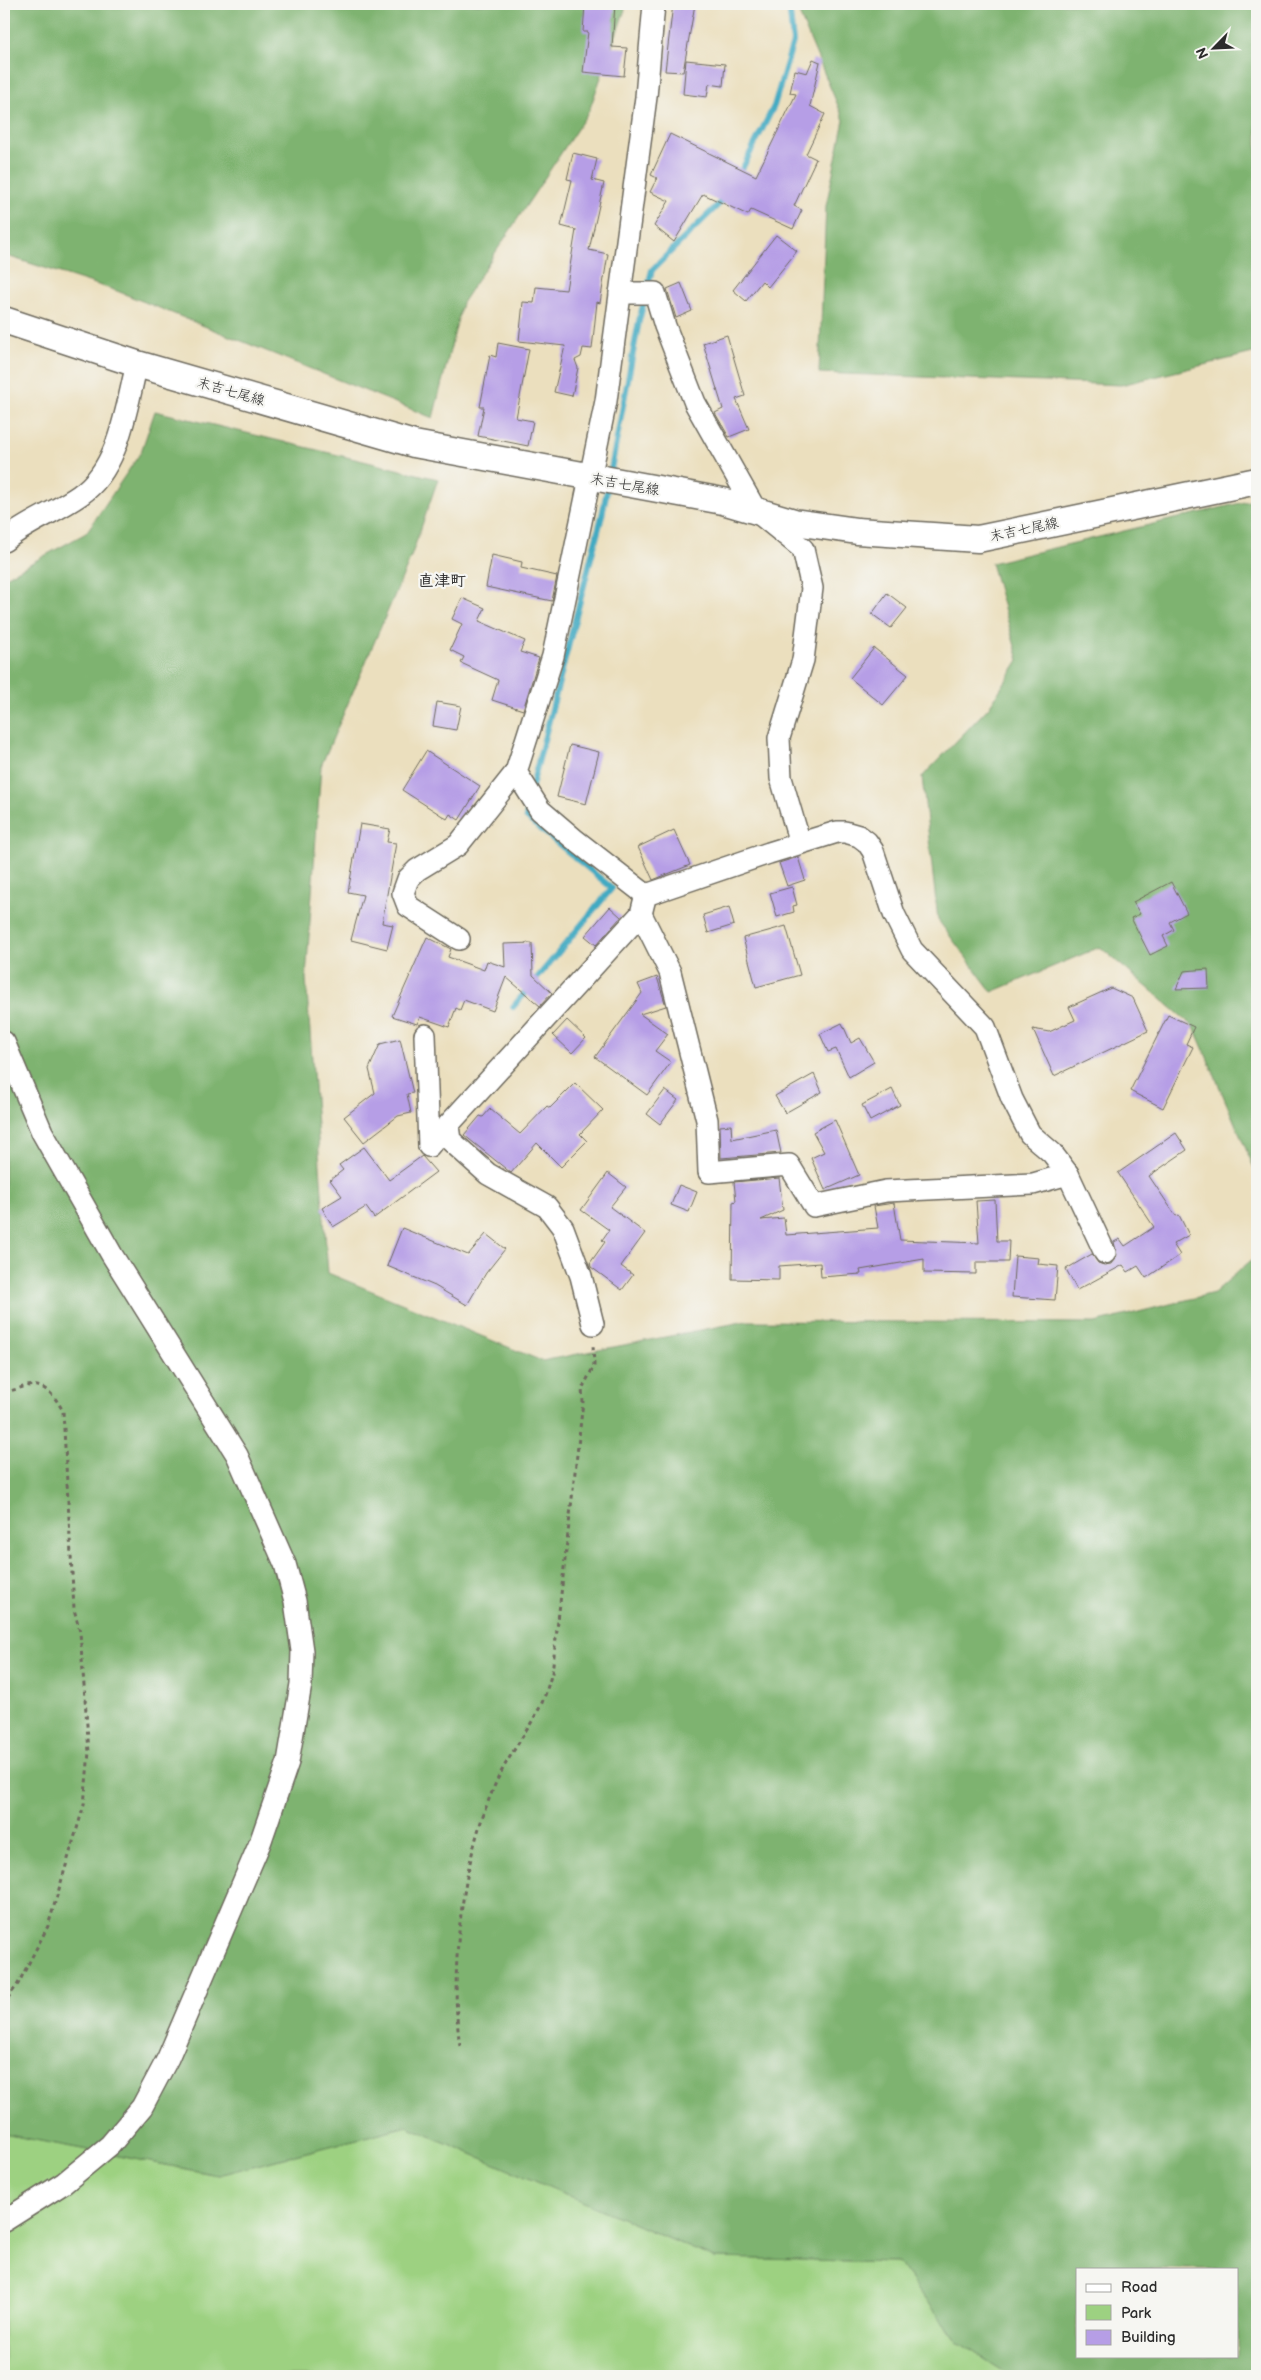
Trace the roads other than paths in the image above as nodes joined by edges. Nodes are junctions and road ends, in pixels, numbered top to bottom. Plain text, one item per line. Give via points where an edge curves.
1 (654, 4) edge
2 (620, 293) junction
3 (4, 320) edge
4 (137, 364) junction
5 (588, 477) junction
6 (1257, 481) edge
7 (756, 511) junction
8 (4, 541) edge
9 (516, 772) junction
10 (800, 843) junction
11 (643, 904) junction
12 (459, 939) dead end
13 (425, 1035) dead end
14 (4, 1042) edge
15 (448, 1126) junction
16 (1068, 1174) junction
17 (1106, 1253) dead end
18 (593, 1324) road end
19 (4, 2221) edge

1 - 2 street via 646,97
2 - 5 street via 606,401
2 - 7 street via 655,292 664,326 695,403
3 - 4 main road, 末吉七尾線
4 - 5 main road, 末吉七尾線 via 414,444
4 - 8 street via 119,434 105,471 82,494
5 - 7 main road, 末吉七尾線 via 723,501
5 - 9 street via 552,656
6 - 7 main road, 末吉七尾線 via 978,539 857,531 794,522
7 - 10 street via 803,549 812,588 804,660 779,738 781,778
9 - 11 street via 540,810
9 - 12 street via 458,845 408,879 404,893 408,906
10 - 11 street
10 - 16 street via 845,832 867,842 894,914 912,950 985,1027 1012,1099 1030,1134 1052,1153
11 - 15 street
11 - 16 street via 670,972 707,1120 709,1172 789,1165 814,1206 886,1191 1033,1184
13 - 15 street via 429,1146
14 - 19 street via 52,1149 112,1255 237,1455 285,1564 295,1601 302,1651 301,1684 288,1762 260,1843 168,2058 142,2107 110,2145 64,2183
15 - 18 street via 450,1140 488,1174 547,1207 563,1228 581,1276
16 - 17 street

